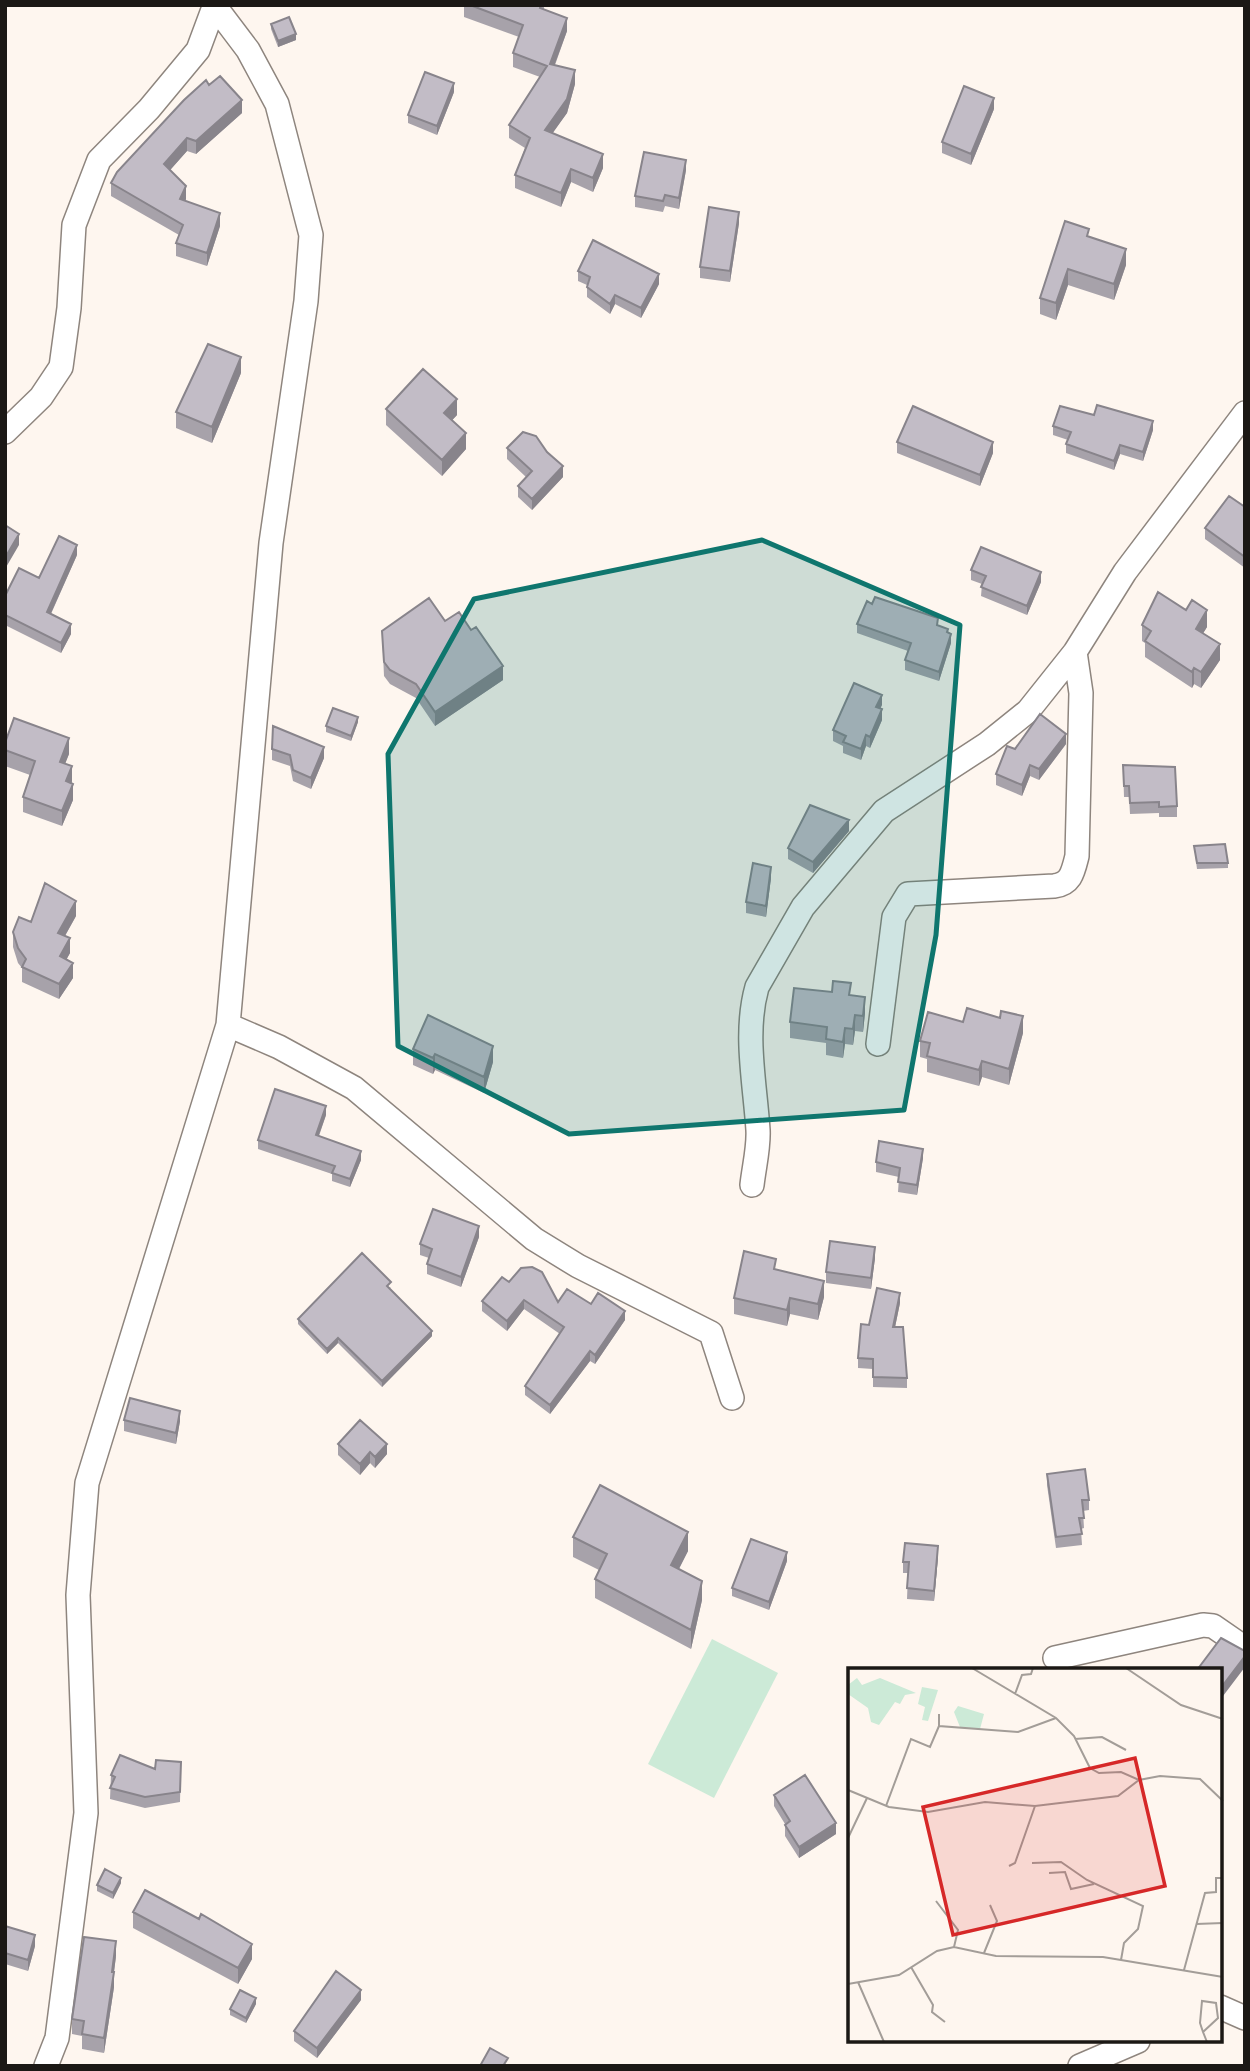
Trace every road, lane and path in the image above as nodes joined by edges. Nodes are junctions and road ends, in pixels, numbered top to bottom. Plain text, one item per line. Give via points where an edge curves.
1 (214, 6) edge
2 (1245, 413) edge
3 (5, 432) edge
4 (1074, 652) junction
5 (228, 1025) junction
6 (878, 1044) dead end
7 (752, 1185) dead end
8 (732, 1398) dead end
9 (1245, 1648) edge
10 (1055, 1657) dead end
11 (1222, 2008) edge
12 (1245, 2018) edge
13 (1133, 2043) edge
14 (46, 2066) edge
15 (1080, 2066) edge

1 - 3 street via 198,50 99,160 74,225 61,367 41,397
1 - 5 street via 248,50 277,104 312,235 271,543
2 - 4 street via 1125,572
4 - 6 street via 1081,693 1077,856 1071,877 1064,885 908,894 894,916
4 - 7 street via 1028,712 884,811 803,907 754,999 751,1070 758,1132
5 - 8 street via 279,1046 354,1088 534,1239 711,1333
5 - 14 street via 87,1483 78,1595 86,1813 57,2038
9 - 10 street via 1213,1626 1203,1625
11 - 12 street
13 - 15 street

